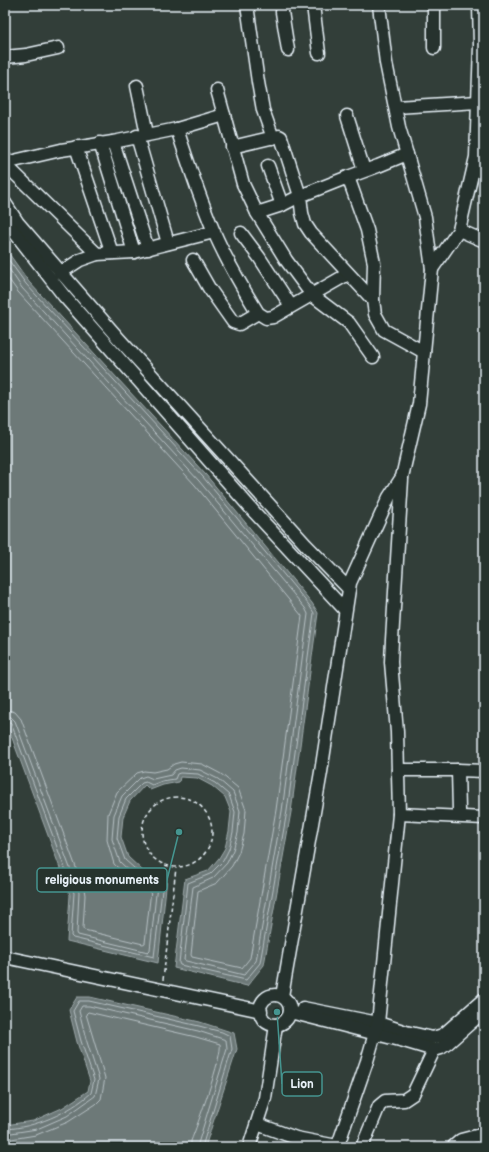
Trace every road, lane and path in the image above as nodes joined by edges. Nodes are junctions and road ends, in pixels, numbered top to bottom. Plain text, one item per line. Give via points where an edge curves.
1 (247, 5) edge
2 (283, 5) edge
3 (313, 5) edge
4 (379, 5) edge
5 (434, 5) edge
6 (479, 5) edge
7 (58, 48) dead end
8 (434, 48) dead end
9 (288, 50) dead end
10 (319, 53) dead end
11 (5, 57) edge
12 (137, 86) dead end
13 (217, 90) dead end
14 (478, 102) junction
15 (396, 107) junction
16 (224, 115) junction
17 (347, 116) dead end
18 (481, 118) edge
19 (177, 129) junction
20 (142, 135) junction
21 (273, 138) junction
22 (106, 142) junction
23 (76, 147) junction
24 (232, 147) junction
25 (407, 154) junction
26 (5, 163) edge
27 (268, 166) dead end
28 (364, 170) junction
29 (348, 177) junction
30 (300, 196) junction
31 (5, 203) edge
32 (282, 205) junction
33 (258, 213) junction
34 (5, 220) edge
35 (459, 230) junction
36 (214, 232) junction
37 (241, 233) dead end
38 (484, 241) edge
39 (168, 243) junction
40 (148, 249) junction
41 (134, 252) junction
42 (112, 253) junction
43 (97, 254) junction
44 (193, 260) dead end
45 (432, 269) junction
46 (60, 273) junction
47 (348, 274) junction
48 (312, 295) junction
49 (373, 300) junction
50 (290, 306) junction
51 (258, 313) junction
52 (424, 352) junction
53 (136, 357) junction
54 (374, 357) dead end
55 (125, 365) junction
56 (402, 477) junction
57 (349, 589) junction
58 (345, 610) junction
59 (398, 770) junction
60 (458, 770) junction
61 (484, 771) edge
62 (459, 811) dead end
63 (399, 814) junction
64 (484, 818) edge
65 (176, 868) junction
66 (5, 957) edge
67 (162, 990) junction
68 (484, 999) edge
69 (287, 1005) junction
70 (260, 1011) junction
71 (484, 1011) edge
72 (276, 1025) junction
73 (377, 1028) junction
74 (434, 1050) junction
75 (257, 1124) junction
76 (484, 1134) edge
77 (294, 1142) edge
78 (340, 1146) edge
79 (249, 1147) edge
80 (362, 1147) edge
81 (453, 1147) edge

1 - 21 street via 263,110
2 - 9 street
3 - 10 street
4 - 15 street via 386,63
5 - 8 street
6 - 14 street
7 - 11 street via 26,56
12 - 20 street
13 - 16 street
14 - 15 street
14 - 18 street
15 - 25 street
16 - 19 street
16 - 24 street
17 - 28 street
18 - 35 street via 476,157
19 - 20 street
19 - 36 street
20 - 22 street
20 - 39 street
21 - 24 street
21 - 30 street via 279,136 283,139
22 - 23 street
22 - 40 street
22 - 41 street
23 - 26 street
23 - 42 street
24 - 33 street via 243,184
25 - 28 street
25 - 45 street via 425,217
26 - 43 street
27 - 32 street
28 - 29 street
29 - 30 street
29 - 49 street via 367,230 374,263
30 - 32 street
30 - 47 street via 305,224
31 - 46 street via 18,223
32 - 33 street
33 - 48 street via 286,260
34 - 55 street via 64,296
35 - 38 street
35 - 45 street
36 - 39 street
36 - 51 street
37 - 50 street
39 - 40 street
40 - 41 street
41 - 42 street
42 - 43 street
43 - 46 street via 80,260
44 - 51 street via 233,322 239,324
45 - 52 street
46 - 53 street
47 - 48 street
47 - 49 street
48 - 50 street
48 - 54 street via 349,323
49 - 52 street via 375,314 384,330
50 - 51 street via 273,317 266,318
52 - 56 street via 419,404
53 - 55 street
53 - 57 street
55 - 58 street via 255,513
56 - 57 street via 388,497
56 - 59 street via 392,640
57 - 58 street
58 - 69 street
59 - 60 street
59 - 63 street
60 - 61 street
60 - 62 street
63 - 64 street
63 - 73 street
65 - 65 path via 188,866 199,860 207,850 212,833 210,821 204,810 195,802 176,797 164,799 154,806 146,815 141,832 143,844 149,854 158,862
65 - 67 path
66 - 67 street
67 - 70 street
68 - 73 street via 443,1035 433,1038
69 - 70 street via 274,995 264,1000
69 - 72 street via 287,1020
69 - 73 street
70 - 72 street via 266,1021
71 - 74 street via 448,1043
72 - 75 street via 265,1098
73 - 74 street
73 - 78 street
74 - 80 street via 413,1094 404,1100 386,1101 379,1106
75 - 77 street
75 - 79 street
76 - 81 street via 461,1140
77 - 78 street

